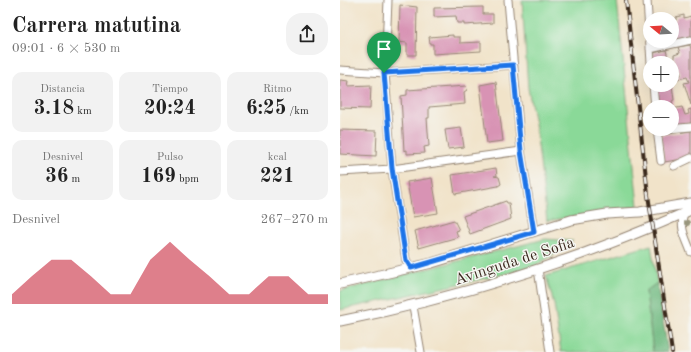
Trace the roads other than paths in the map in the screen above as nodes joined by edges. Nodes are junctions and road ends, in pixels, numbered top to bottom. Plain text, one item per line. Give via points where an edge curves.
1 (388, 0) edge
2 (508, 0) edge
3 (647, 0) edge
4 (691, 40) edge
5 (650, 49) junction
6 (650, 56) edge
7 (513, 65) junction
8 (340, 70) edge
9 (384, 73) junction
10 (691, 127) edge
11 (679, 128) edge
12 (658, 136) edge
13 (521, 151) junction
14 (691, 158) edge
15 (661, 161) dead end
16 (674, 166) dead end
17 (392, 168) junction
18 (340, 172) edge
19 (691, 203) edge
20 (688, 212) edge
21 (534, 232) junction
22 (691, 252) edge
23 (411, 268) junction
24 (538, 269) junction
25 (340, 284) edge
26 (413, 306) junction
27 (340, 321) edge
28 (421, 352) edge
29 (550, 352) edge

1 - 9 street
2 - 7 street
3 - 5 street
4 - 5 street
5 - 6 street
7 - 9 street
7 - 13 street
8 - 9 street
9 - 17 street
10 - 11 street
12 - 15 street
13 - 17 street
13 - 21 street
14 - 16 street
17 - 18 street
17 - 23 street via 406,260
19 - 21 street, Avinguda de Sofia via 572,220
20 - 22 street via 681,222
20 - 24 street, Avinguda de Sofia
21 - 23 street, Avinguda de Sofia
23 - 25 street, Avinguda de Sofia
24 - 26 street, Avinguda de Sofia
24 - 29 street
26 - 27 street, Avinguda de Sofia
26 - 28 street

